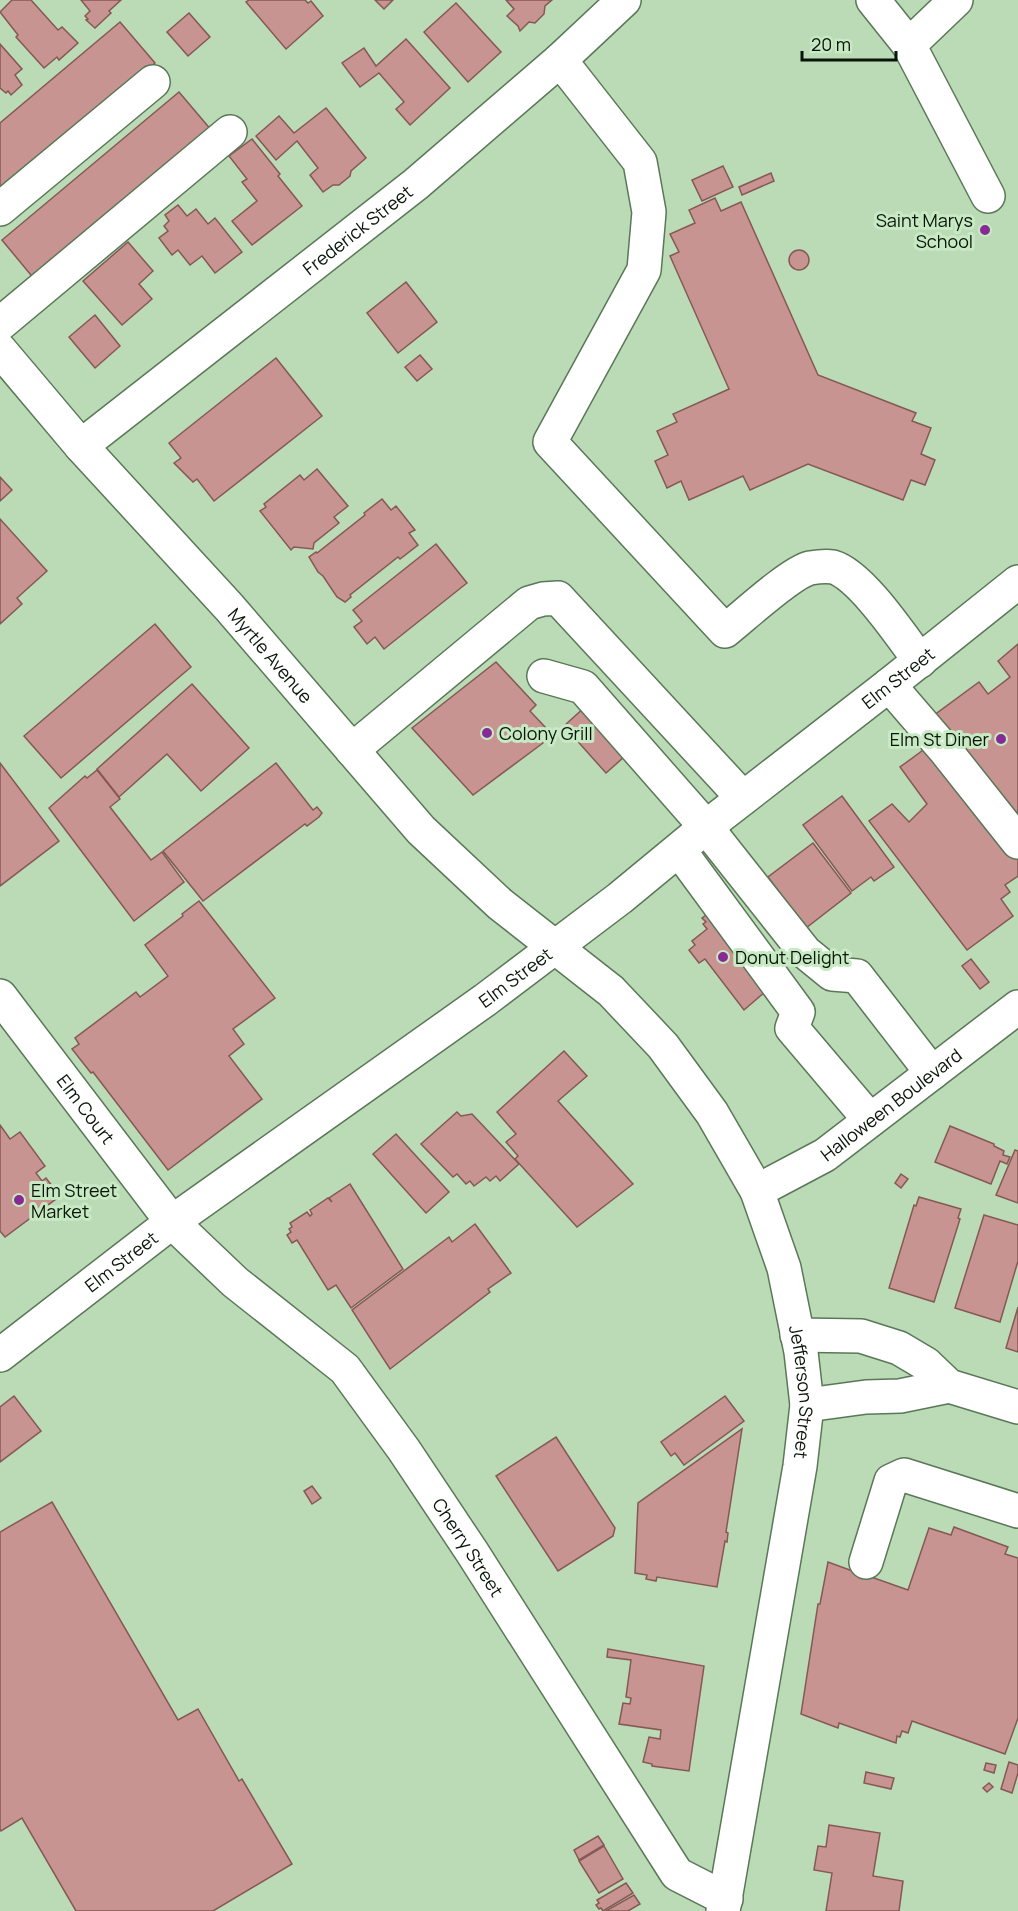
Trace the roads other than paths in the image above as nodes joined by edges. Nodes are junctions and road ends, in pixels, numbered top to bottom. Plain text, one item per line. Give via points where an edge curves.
1 (624, 0) edge
2 (873, 0) edge
3 (956, 0) edge
4 (909, 45) junction
5 (560, 60) junction
6 (153, 82) dead end
7 (230, 132) dead end
8 (988, 196) dead end
9 (0, 209) edge
10 (0, 324) edge
11 (0, 350) edge
12 (81, 446) junction
13 (1018, 582) edge
14 (920, 661) junction
15 (544, 676) dead end
16 (890, 685) junction
17 (352, 750) junction
18 (743, 798) junction
19 (706, 827) junction
20 (1018, 843) edge
21 (679, 850) junction
22 (554, 948) junction
23 (0, 996) edge
24 (1012, 1018) edge
25 (932, 1073) junction
26 (870, 1120) junction
27 (757, 1191) junction
28 (172, 1222) junction
29 (797, 1335) junction
30 (0, 1355) edge
31 (949, 1386) junction
32 (807, 1405) junction
33 (1018, 1407) edge
34 (1018, 1511) edge
35 (866, 1562) dead end
36 (725, 1905) edge

1 - 5 street, Frederick Street
2 - 4 street
3 - 4 street
4 - 8 street
5 - 12 street, Frederick Street via 416,184
5 - 14 street via 639,162 649,212 644,270 549,442 725,631 790,579 809,568 832,567 852,577
6 - 9 street
7 - 10 street
11 - 12 street, Myrtle Avenue
12 - 17 street, Myrtle Avenue via 229,606
13 - 14 street, Elm Street
14 - 16 street, Elm Street
15 - 19 street via 583,687
16 - 18 street, Elm Street
16 - 20 street
17 - 18 street via 529,603 558,598
17 - 22 street, Myrtle Avenue via 421,830
18 - 19 street, Elm Street
19 - 21 street, Elm Street
19 - 25 street via 805,952 832,974 857,976
21 - 22 street, Elm Street
21 - 26 street via 798,1012 792,1028
22 - 27 street, Jefferson Street via 611,992 663,1046 712,1113
22 - 28 street, Elm Street
23 - 28 street, Elm Court
24 - 25 street, Halloween Boulevard
25 - 26 street, Halloween Boulevard
26 - 27 street, Halloween Boulevard via 825,1155
27 - 29 street, Jefferson Street via 784,1268
28 - 30 street, Elm Street
28 - 36 street, Cherry Street via 235,1282 345,1369 472,1552 678,1874
29 - 31 street via 861,1336 899,1348 926,1364
29 - 32 street, Jefferson Street
31 - 32 street via 900,1396
31 - 33 street
32 - 36 street, Jefferson Street
34 - 35 street via 904,1476 891,1481

